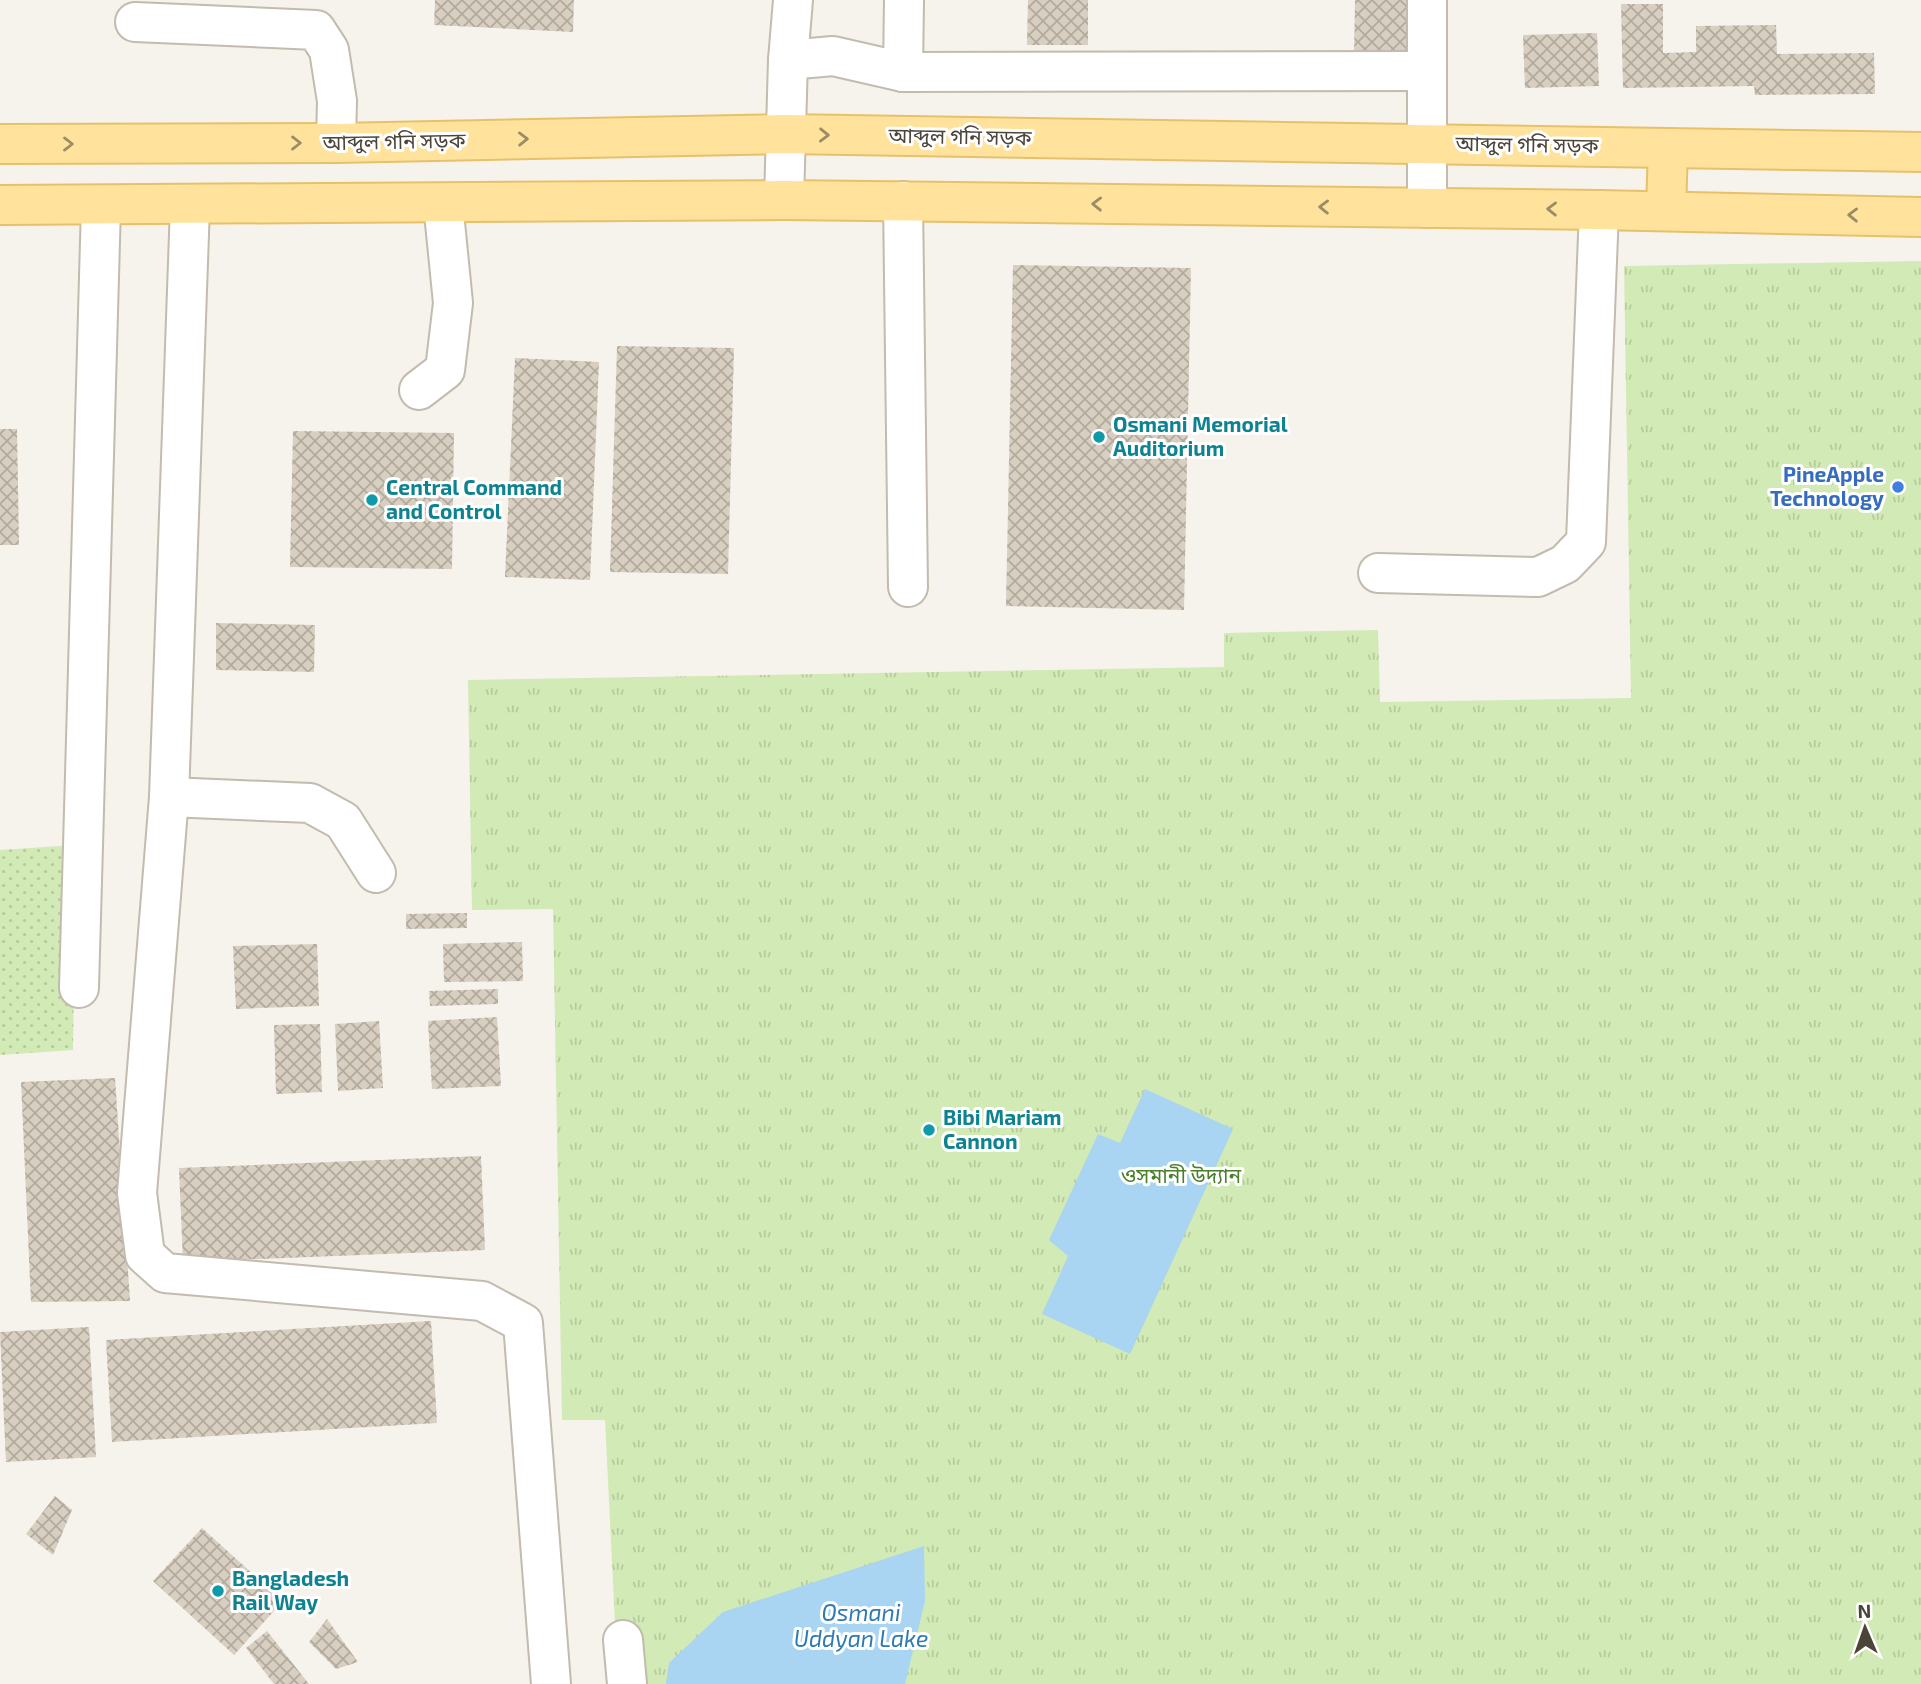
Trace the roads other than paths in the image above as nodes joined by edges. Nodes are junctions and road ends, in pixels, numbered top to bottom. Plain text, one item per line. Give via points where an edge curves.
1 (793, 0) edge
2 (904, 0) edge
3 (1427, 0) edge
4 (135, 22) dead end
5 (788, 60) junction
6 (1427, 71) junction
7 (904, 72) junction
8 (785, 134) junction
9 (336, 143) junction
10 (1427, 144) junction
11 (0, 145) edge
12 (1668, 148) junction
13 (1921, 152) edge
14 (784, 200) junction
15 (903, 201) junction
16 (443, 203) junction
17 (0, 205) edge
18 (101, 206) junction
19 (190, 206) junction
20 (1427, 208) junction
21 (1599, 209) junction
22 (1666, 211) junction
23 (1921, 217) edge
24 (419, 390) dead end
25 (1378, 573) dead end
26 (908, 587) dead end
27 (169, 797) junction
28 (376, 873) dead end
29 (79, 988) dead end
30 (622, 1640) dead end
31 (551, 1684) edge
32 (627, 1684) edge

1 - 5 street
2 - 7 street
3 - 6 street
4 - 9 street via 316,30 329,50 337,101
5 - 7 street via 833,56
5 - 8 street
6 - 7 street
6 - 10 street
9 -> 8 main road, আব্দুল গনি সড়ক
8 -> 10 main road, আব্দুল গনি সড়ক
8 - 14 street
11 -> 9 main road, আব্দুল গনি সড়ক
10 - 12 main road, আব্দুল গনি সড়ক
10 - 20 street
12 - 13 main road, আব্দুল গনি সড়ক
12 - 22 main road
14 - 15 main road
14 - 16 main road
20 -> 15 main road
15 - 26 street
16 - 19 main road
16 - 24 street via 453,303 445,370
17 - 18 main road
18 - 19 main road
18 - 29 street
19 - 27 street
21 -> 20 main road
21 - 22 main road
21 - 25 street via 1586,542 1565,564 1538,577
23 -> 22 main road
27 - 28 street via 310,803 343,821
27 - 31 street via 137,1193 145,1255 165,1273 482,1301 523,1324
30 - 32 street

